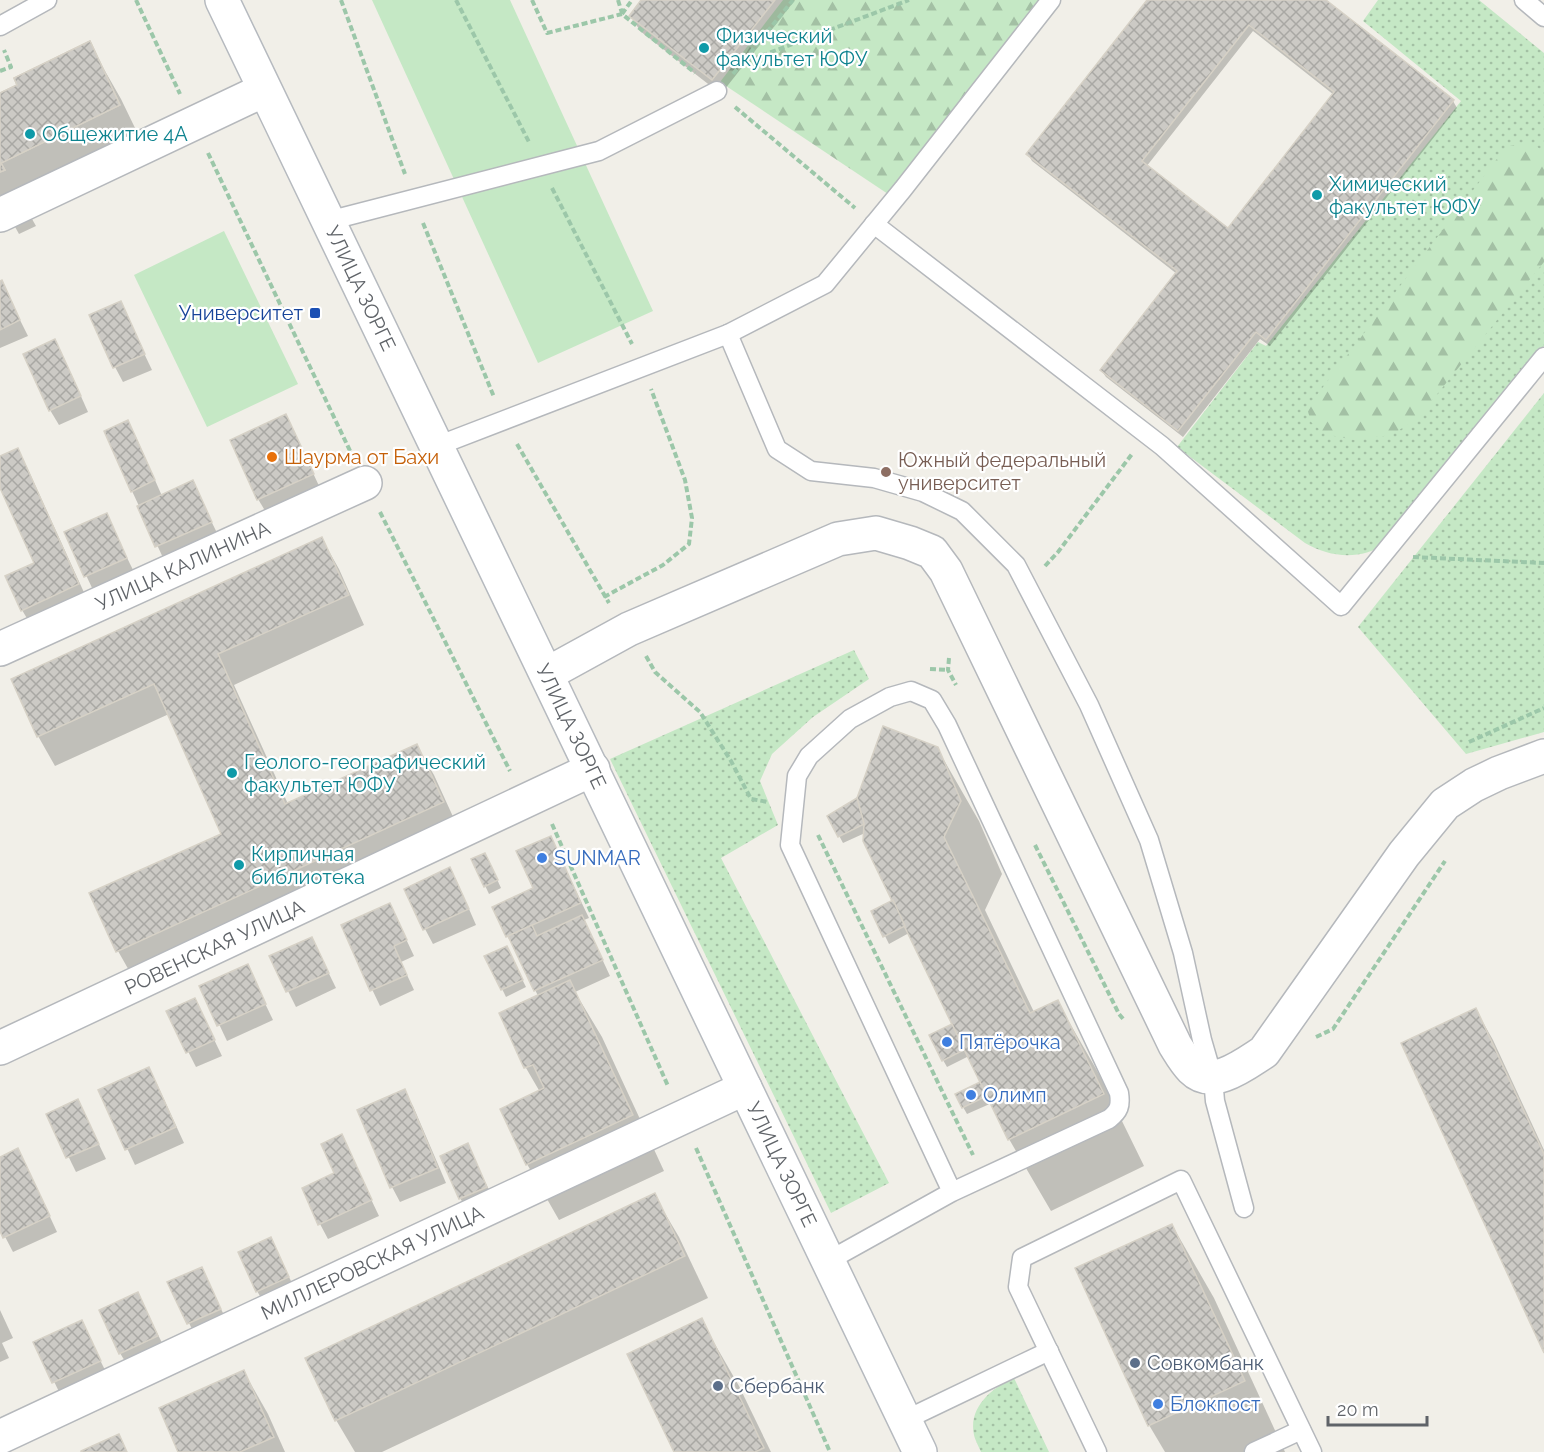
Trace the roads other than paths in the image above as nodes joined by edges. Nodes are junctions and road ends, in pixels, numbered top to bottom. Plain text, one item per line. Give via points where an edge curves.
1 (47, 0) edge
2 (222, 0) edge
3 (1051, 0) edge
4 (1524, 0) edge
5 (1544, 17) edge
6 (0, 26) edge
7 (264, 90) junction
8 (717, 92) road end
9 (0, 215) edge
10 (328, 221) junction
11 (874, 224) junction
12 (728, 334) junction
13 (1544, 357) edge
14 (437, 446) junction
15 (365, 483) road end
16 (0, 649) edge
17 (547, 674) junction
18 (1544, 756) edge
19 (592, 769) junction
20 (0, 1048) edge
21 (1213, 1078) junction
22 (744, 1088) junction
23 (952, 1191) junction
24 (1244, 1208) dead end
25 (828, 1261) junction
26 (1049, 1351) junction
27 (1301, 1430) junction
28 (0, 1437) edge
29 (914, 1443) edge
30 (1097, 1452) edge
31 (1254, 1452) edge
32 (1311, 1452) edge

1 - 6 lane
2 - 7 street, УЛИЦА ЗОРГЕ
3 - 11 lane
4 - 5 lane
7 - 9 street
7 - 10 street, УЛИЦА ЗОРГЕ
8 - 10 lane via 599,151
10 - 14 street, УЛИЦА ЗОРГЕ
11 - 12 lane via 825,284
11 - 13 lane via 1147,434 1341,606
12 - 14 lane
12 - 21 lane via 777,449 811,471 874,478 923,492 962,511 1016,565 1089,705 1149,840 1183,953
14 - 17 street, УЛИЦА ЗОРГЕ
15 - 16 street, УЛИЦА КАЛИНИНА
17 - 19 street, УЛИЦА ЗОРГЕ
17 - 21 street via 629,628 838,539 876,533 932,552 946,571 1175,1045 1193,1071
18 - 21 street via 1490,777 1445,804 1404,854 1264,1052 1236,1071
19 - 20 street, РОВЕНСКАЯ УЛИЦА
19 - 22 street, УЛИЦА ЗОРГЕ
21 - 24 lane via 1215,1101
22 - 25 street, УЛИЦА ЗОРГЕ
22 - 28 street, МИЛЛЕРОВСКАЯ УЛИЦА
23 - 23 lane via 1109,1119 1118,1112 1121,1102 947,726 932,700 911,691 890,697 850,719 809,756 796,776 790,845
23 - 25 lane
25 - 29 street, УЛИЦА ЗОРГЕ
26 - 27 lane via 1018,1287 1022,1258 1181,1180
26 - 29 lane
26 - 30 lane
27 - 31 lane
27 - 32 lane

